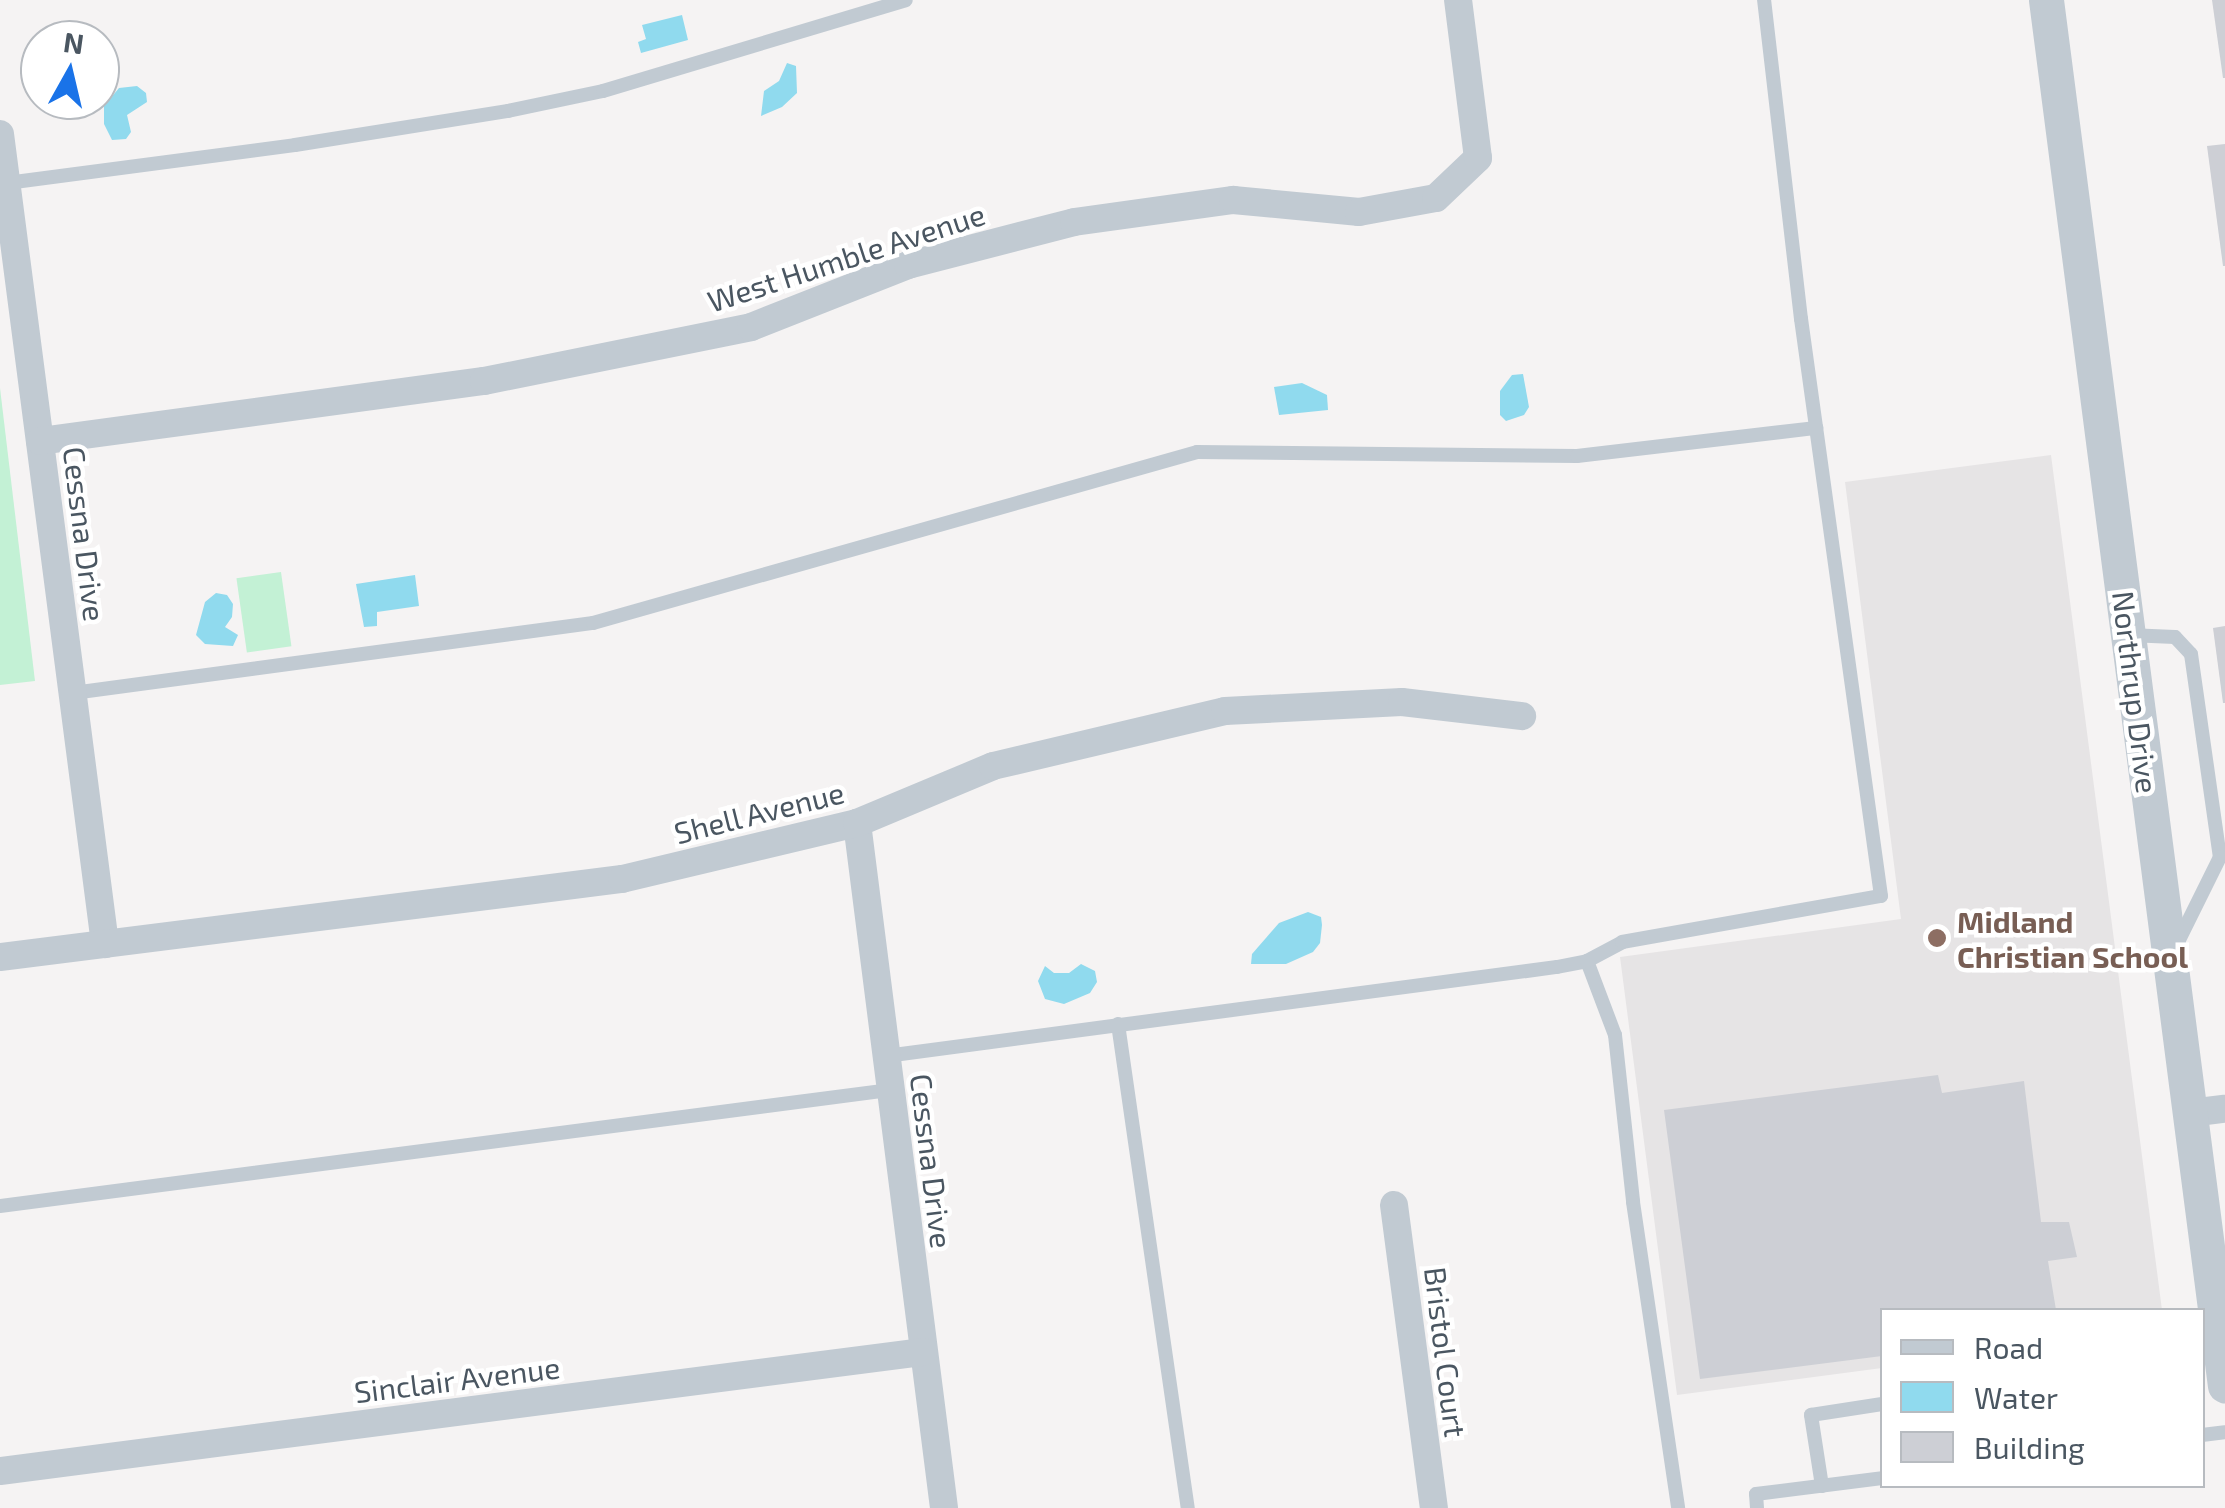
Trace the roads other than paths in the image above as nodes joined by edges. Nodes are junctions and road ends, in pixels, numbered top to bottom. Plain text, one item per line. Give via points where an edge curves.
1 (906, 0) edge
2 (1458, 0) edge
3 (1764, 0) edge
4 (2046, 0) edge
5 (0, 134) edge
6 (6, 183) junction
7 (1816, 428) junction
8 (40, 441) junction
9 (2128, 635) junction
10 (73, 693) junction
11 (1522, 716) dead end
12 (857, 822) junction
13 (106, 944) junction
14 (0, 958) edge
15 (2170, 958) junction
16 (1587, 961) junction
17 (1118, 1024) junction
18 (886, 1056) junction
19 (890, 1090) junction
20 (2208, 1111) edge
21 (1394, 1204) dead end
22 (0, 1206) edge
23 (922, 1352) junction
24 (2216, 1365) edge
25 (1880, 1404) edge
26 (0, 1471) edge
27 (1880, 1478) edge
28 (1822, 1486) junction
29 (944, 1508) edge
30 (1188, 1508) edge
31 (1434, 1508) edge
32 (1678, 1508) edge
33 (1758, 1508) edge

1 - 6 lane via 603,91 508,111
2 - 8 street, West Humble Avenue via 1478,158 1436,198 1359,212 1232,200 1074,222 908,265 751,327 484,381
3 - 7 lane
4 - 9 street, Northrup Drive
5 - 6 street, Cessna Drive
6 - 8 street, Cessna Drive
7 - 10 lane via 1577,456 1197,452 593,623
7 - 16 lane via 1881,896 1622,942
8 - 10 street, Cessna Drive
9 - 15 street, Northrup Drive
9 - 15 lane via 2174,637 2191,654 2220,858
10 - 13 street, Cessna Drive
11 - 12 street, Shell Avenue via 1402,702 1225,711 993,766
12 - 13 street, Shell Avenue via 622,879
12 - 18 street, Cessna Drive
13 - 14 street, Shell Avenue
15 - 20 street, Northrup Drive
16 - 17 lane
16 - 32 lane via 1615,1035
17 - 18 lane
17 - 30 lane
18 - 19 street, Cessna Drive
19 - 22 lane
19 - 23 street, Cessna Drive
20 - 24 street, Northrup Drive
21 - 31 street, Bristol Court
23 - 26 street, Sinclair Avenue
23 - 29 street, Cessna Drive
25 - 28 lane via 1811,1415
27 - 28 lane
28 - 33 lane via 1756,1494

